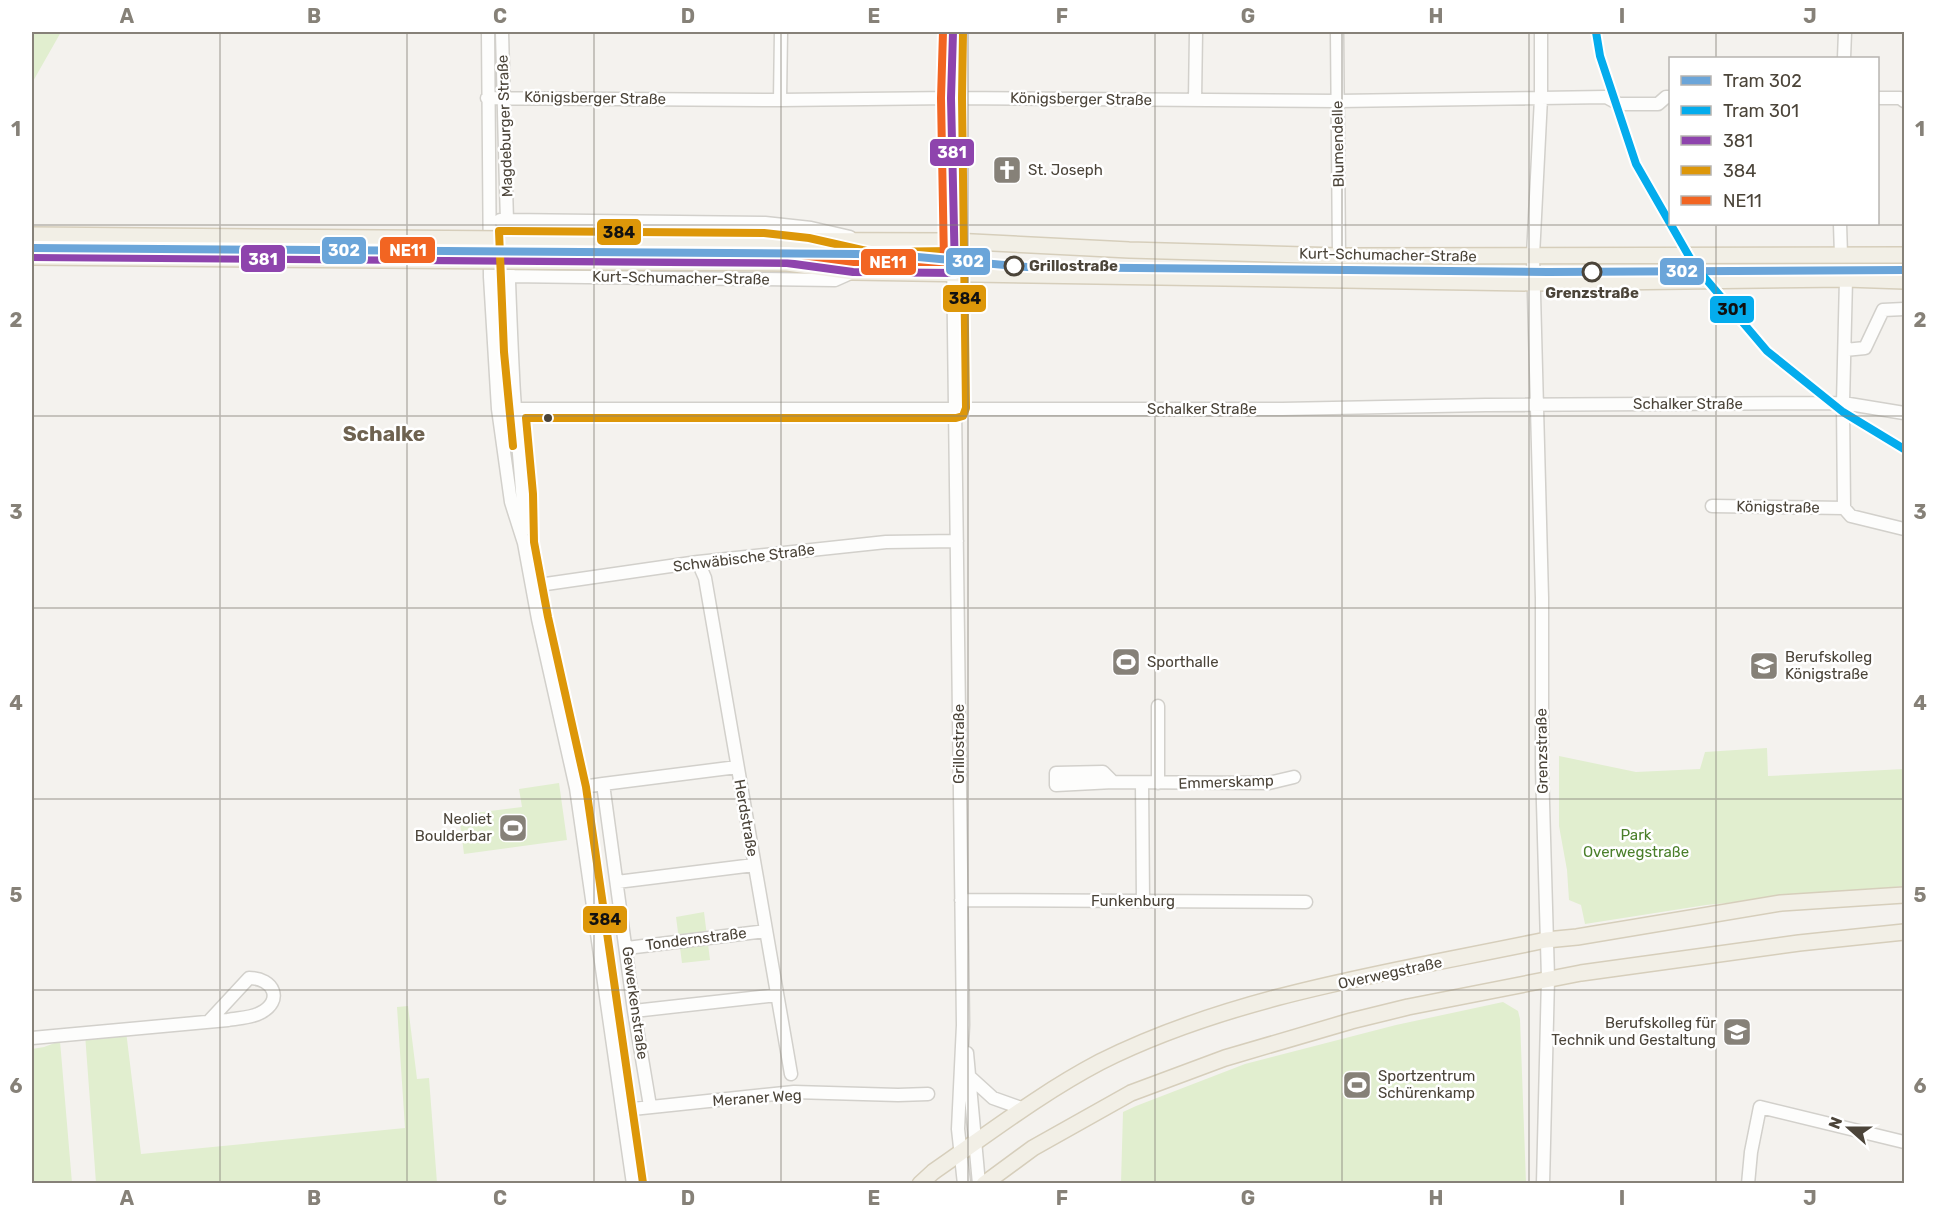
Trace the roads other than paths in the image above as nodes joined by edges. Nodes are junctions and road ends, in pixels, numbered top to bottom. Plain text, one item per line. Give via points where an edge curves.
1 (488, 32) edge
2 (502, 32) edge
3 (781, 32) edge
4 (952, 32) edge
5 (1196, 32) edge
6 (1337, 32) edge
7 (1541, 32) edge
8 (1845, 32) edge
9 (1844, 57) edge
10 (504, 97) junction
11 (1669, 97) edge
12 (487, 98) junction
13 (951, 98) junction
14 (1541, 98) junction
15 (1879, 98) edge
16 (780, 100) junction
17 (1195, 100) junction
18 (1338, 101) junction
19 (1905, 101) edge
20 (488, 220) junction
21 (507, 220) junction
22 (1840, 225) edge
23 (32, 235) edge
24 (953, 241) junction
25 (872, 242) junction
26 (1841, 255) junction
27 (1905, 255) edge
28 (1339, 256) junction
29 (1533, 256) junction
30 (32, 257) edge
31 (853, 272) junction
32 (955, 273) junction
33 (490, 276) junction
34 (508, 276) junction
35 (1846, 279) junction
36 (1905, 281) edge
37 (1533, 283) junction
38 (1905, 309) edge
39 (1845, 350) junction
40 (1844, 404) junction
41 (1535, 405) junction
42 (514, 408) junction
43 (956, 408) junction
44 (498, 409) junction
45 (1905, 413) edge
46 (1712, 506) dead end
47 (1848, 512) junction
48 (1905, 529) edge
49 (957, 541) junction
50 (524, 543) junction
51 (698, 562) junction
52 (532, 586) junction
53 (1158, 706) dead end
54 (737, 767) junction
55 (1294, 777) dead end
56 (1113, 782) dead end
57 (1142, 783) junction
58 (1158, 783) junction
59 (603, 784) junction
60 (576, 788) junction
61 (754, 865) junction
62 (617, 882) junction
63 (1905, 895) edge
64 (961, 900) junction
65 (1143, 901) junction
66 (1306, 902) dead end
67 (766, 931) junction
68 (1905, 932) edge
69 (1546, 940) junction
70 (627, 948) junction
71 (1548, 978) junction
72 (777, 995) junction
73 (634, 1011) junction
74 (210, 1020) junction
75 (963, 1025) junction
76 (32, 1038) edge
77 (791, 1074) dead end
78 (971, 1078) junction
79 (928, 1094) dead end
80 (650, 1106) junction
81 (1022, 1108) junction
82 (623, 1110) junction
83 (1905, 1142) edge
84 (974, 1143) junction
85 (960, 1153) junction
86 (633, 1184) edge
87 (920, 1184) edge
88 (964, 1184) edge
89 (979, 1184) edge
90 (984, 1184) edge
91 (1543, 1184) edge
92 (1748, 1184) edge

1 - 12 street, Magdeburger Straße
2 - 10 street, Magdeburger Straße
3 - 16 street
4 - 13 street, Grillostraße
5 - 17 street
6 - 18 street, Blumendelle
7 - 14 street, Grenzstraße
8 - 9 street
10 - 12 street, Königsberger Straße
10 - 16 street, Königsberger Straße
10 - 21 street, Magdeburger Straße
11 - 14 street, Königsberger Straße via 1658,104 1619,104 1606,97
12 - 20 street, Magdeburger Straße
13 - 16 street, Königsberger Straße
13 - 17 street, Königsberger Straße
13 - 24 street, Grillostraße
14 - 18 street, Königsberger Straße
14 - 29 street, Grenzstraße
15 - 19 street
17 - 18 street, Königsberger Straße
18 - 28 street, Blumendelle
20 - 21 street, Kurt-Schumacher-Straße
20 - 33 street, Magdeburger Straße
21 - 25 street, Kurt-Schumacher-Straße via 765,223 811,228
21 - 34 street, Magdeburger Straße
22 - 26 street
23 - 25 main road, Kurt-Schumacher-Straße, bridge
24 - 25 main road, Kurt-Schumacher-Straße
24 - 28 main road, Kurt-Schumacher-Straße
24 - 32 street, Grillostraße
26 - 27 main road, Kurt-Schumacher-Straße
26 - 29 main road, Kurt-Schumacher-Straße
28 - 29 main road, Kurt-Schumacher-Straße
29 - 37 street, Grenzstraße
30 - 31 main road, Kurt-Schumacher-Straße, bridge via 787,263
31 - 32 main road, Kurt-Schumacher-Straße
31 - 34 street, Kurt-Schumacher-Straße via 835,280
32 - 37 main road, Kurt-Schumacher-Straße
32 - 43 street, Grillostraße
33 - 34 street, Kurt-Schumacher-Straße
33 - 44 street, Gewerkenstraße
34 - 42 street, Gewerkenstraße
35 - 36 main road, Kurt-Schumacher-Straße
35 - 37 main road, Kurt-Schumacher-Straße
35 - 39 street
37 - 41 street, Grenzstraße
38 - 39 street via 1882,310 1865,348
39 - 40 street
40 - 41 street, Schalker Straße
40 - 45 street, Schalker Straße
40 - 47 street
41 - 43 street, Schalker Straße
41 - 69 street, Grenzstraße via 1542,598
42 - 43 street, Schalker Straße
42 - 44 street, Schalker Straße
42 - 50 street, Gewerkenstraße
43 - 49 street, Grillostraße
44 - 50 street, Gewerkenstraße via 511,502
46 - 47 street, Königstraße
47 - 48 street, Königstraße
49 - 51 street, Schwäbische Straße via 886,542
49 - 64 street, Grillostraße
50 - 52 street, Gewerkenstraße
51 - 52 street, Schwäbische Straße
51 - 54 street, Herdstraße via 705,578
52 - 60 street, Gewerkenstraße
53 - 58 street, Emmerskamp
54 - 59 street
54 - 61 street, Herdstraße
55 - 58 street, Emmerskamp via 1269,783
56 - 57 street, Emmerskamp
57 - 58 street, Emmerskamp
57 - 65 street
59 - 60 street
59 - 62 street, Gewerkenstraße
60 - 82 street, Gewerkenstraße
61 - 62 street
61 - 67 street, Herdstraße
62 - 70 street, Gewerkenstraße
63 - 69 main road, Overwegstraße via 1781,903
64 - 65 street, Funkenburg
64 - 75 street, Grillostraße
65 - 66 street, Funkenburg
67 - 70 street, Tondernstraße
67 - 72 street, Herdstraße
68 - 71 main road
69 - 71 street, Grenzstraße
69 - 81 main road, Overwegstraße via 1299,992 1197,1021 1101,1062
70 - 73 street, Gewerkenstraße
71 - 90 main road via 1351,1021 1225,1058 1131,1093 1033,1148
71 - 91 street, Grenzstraße
72 - 73 street
72 - 77 street, Herdstraße
73 - 80 street, Gewerkenstraße
74 - 74 street via 261,1013 271,1004 272,988 260,978 249,978
74 - 76 street
75 - 78 street, Grillostraße
75 - 85 street, Grillostraße
78 - 81 street via 993,1098
78 - 84 street, Grillostraße
79 - 80 street, Meraner Weg via 797,1092
80 - 82 street, Meraner Weg
81 - 84 main road, Overwegstraße
82 - 86 street, Gewerkenstraße
83 - 92 street via 1760,1107
84 - 85 main road, Overwegstraße
84 - 89 street, Grillostraße
85 - 87 main road, Overwegstraße
85 - 88 street, Grillostraße

